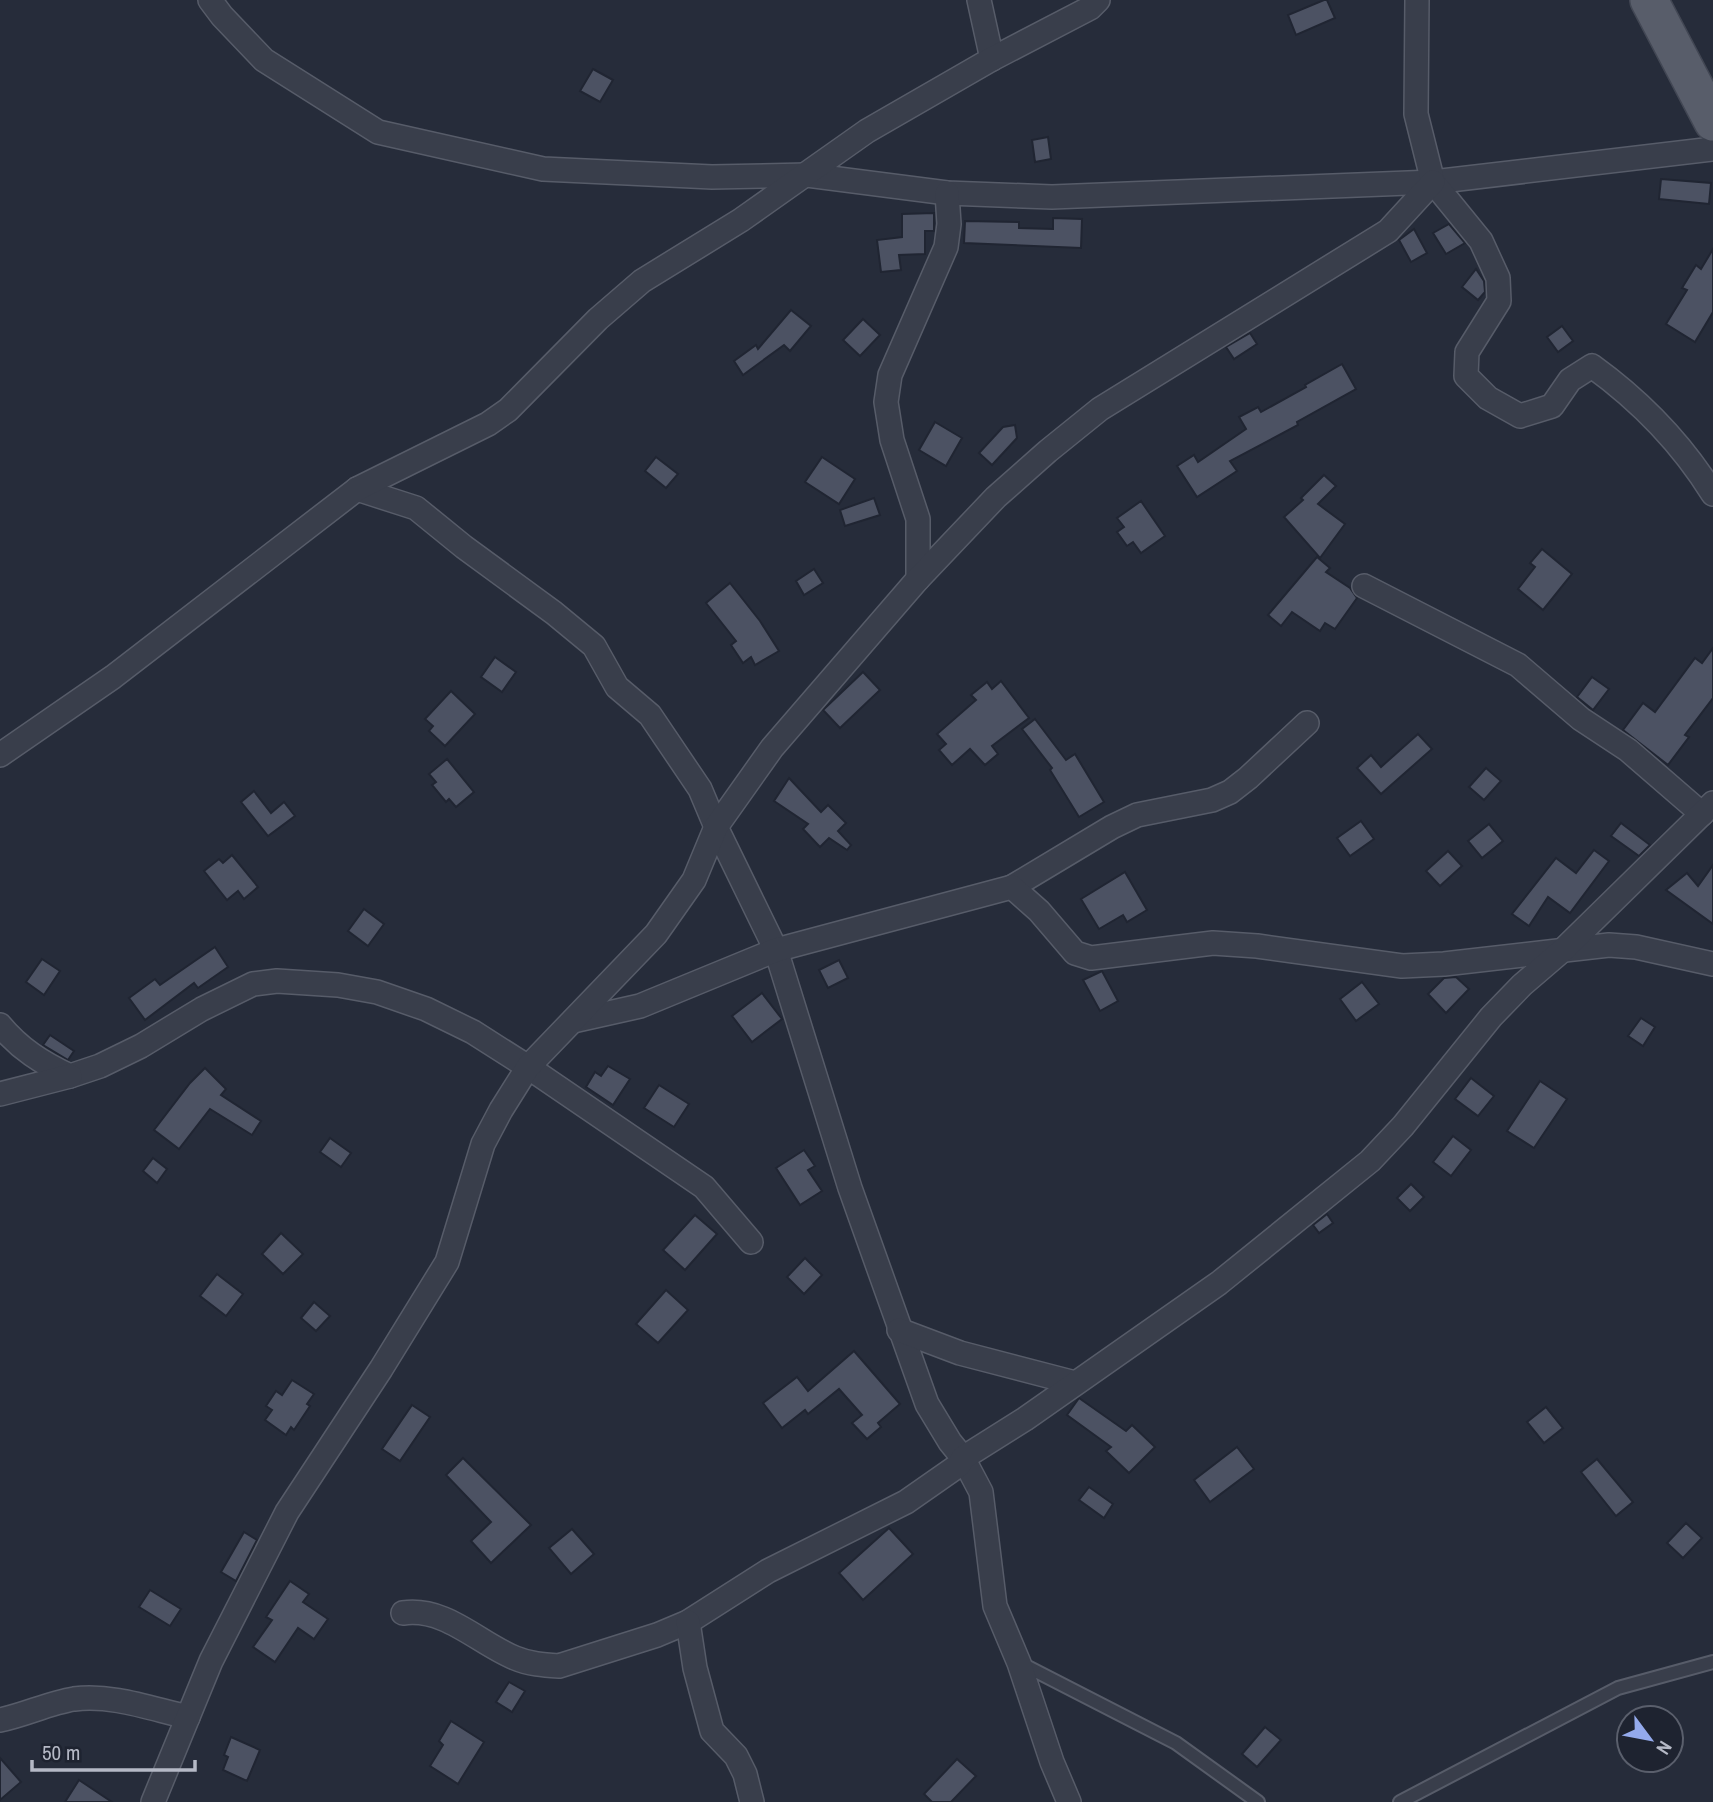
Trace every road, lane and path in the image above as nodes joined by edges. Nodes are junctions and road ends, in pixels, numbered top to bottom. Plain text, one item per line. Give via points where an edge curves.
1 (210, 0) edge
2 (979, 0) edge
3 (1098, 0) edge
4 (1418, 0) edge
5 (1649, 0) edge
6 (992, 59) junction
7 (1713, 122) edge
8 (1713, 149) edge
9 (807, 175) junction
10 (1433, 181) junction
11 (947, 193) junction
12 (357, 489) junction
13 (1713, 494) edge
14 (918, 579) junction
15 (1364, 586) dead end
16 (1307, 723) dead end
17 (0, 755) edge
18 (1708, 809) edge
19 (716, 827) junction
20 (1012, 887) junction
21 (1564, 949) junction
22 (776, 950) junction
23 (1713, 964) edge
24 (572, 1021) junction
25 (0, 1025) edge
26 (528, 1067) junction
27 (70, 1076) junction
28 (0, 1094) edge
29 (751, 1242) dead end
30 (899, 1330) junction
31 (1076, 1383) junction
32 (963, 1458) junction
33 (403, 1613) dead end
34 (688, 1622) junction
35 (1019, 1662) junction
36 (1713, 1662) edge
37 (188, 1717) junction
38 (0, 1720) edge
39 (153, 1802) edge
40 (752, 1802) edge
41 (1069, 1802) edge
42 (1258, 1802) edge
43 (1400, 1802) edge

1 - 9 street via 264,60 378,132 543,169 712,177
2 - 6 street
3 - 6 street
4 - 10 street via 1416,114
5 - 7 main road
6 - 9 street via 867,131
8 - 10 street
9 - 11 street
9 - 12 street via 642,281 488,424
10 - 11 street via 1052,197
10 - 13 street via 1481,242 1498,278 1499,301 1467,352 1466,376 1488,398 1520,416 1552,405 1570,380 1592,366 1667,432
10 - 14 street via 1388,231 1100,409 996,497
11 - 14 street via 946,247 890,375 886,402 892,440 918,519
12 - 17 street via 113,677
12 - 19 street via 416,508 594,646 617,687 650,715 701,789
14 - 19 street via 796,718
15 - 18 street via 1518,664 1581,719
16 - 20 street via 1230,792 1137,815
18 - 21 street
19 - 22 street
19 - 24 street via 694,880 656,934
20 - 21 street via 1075,953 1091,958 1213,943 1402,966
20 - 22 street
21 - 23 street via 1636,947
21 - 31 street via 1491,1017 1370,1161 1219,1283
22 - 24 street via 640,1006
22 - 30 street
24 - 26 street
25 - 27 street via 41,1062
26 - 27 street via 473,1032 377,992 277,981 253,984 141,1046
26 - 29 street via 704,1187
26 - 37 street via 486,1136 447,1262 287,1512 211,1661
27 - 28 street
30 - 31 street via 960,1353
30 - 32 street via 927,1404
31 - 32 street
32 - 34 street via 906,1502 768,1571
32 - 35 street via 981,1492 995,1606
33 - 34 street via 435,1615 518,1660 559,1666
34 - 40 street via 712,1731 736,1756
35 - 41 street
35 - 42 lane via 1176,1743
36 - 43 lane via 1618,1688
37 - 38 street via 104,1699 77,1699
37 - 39 street

